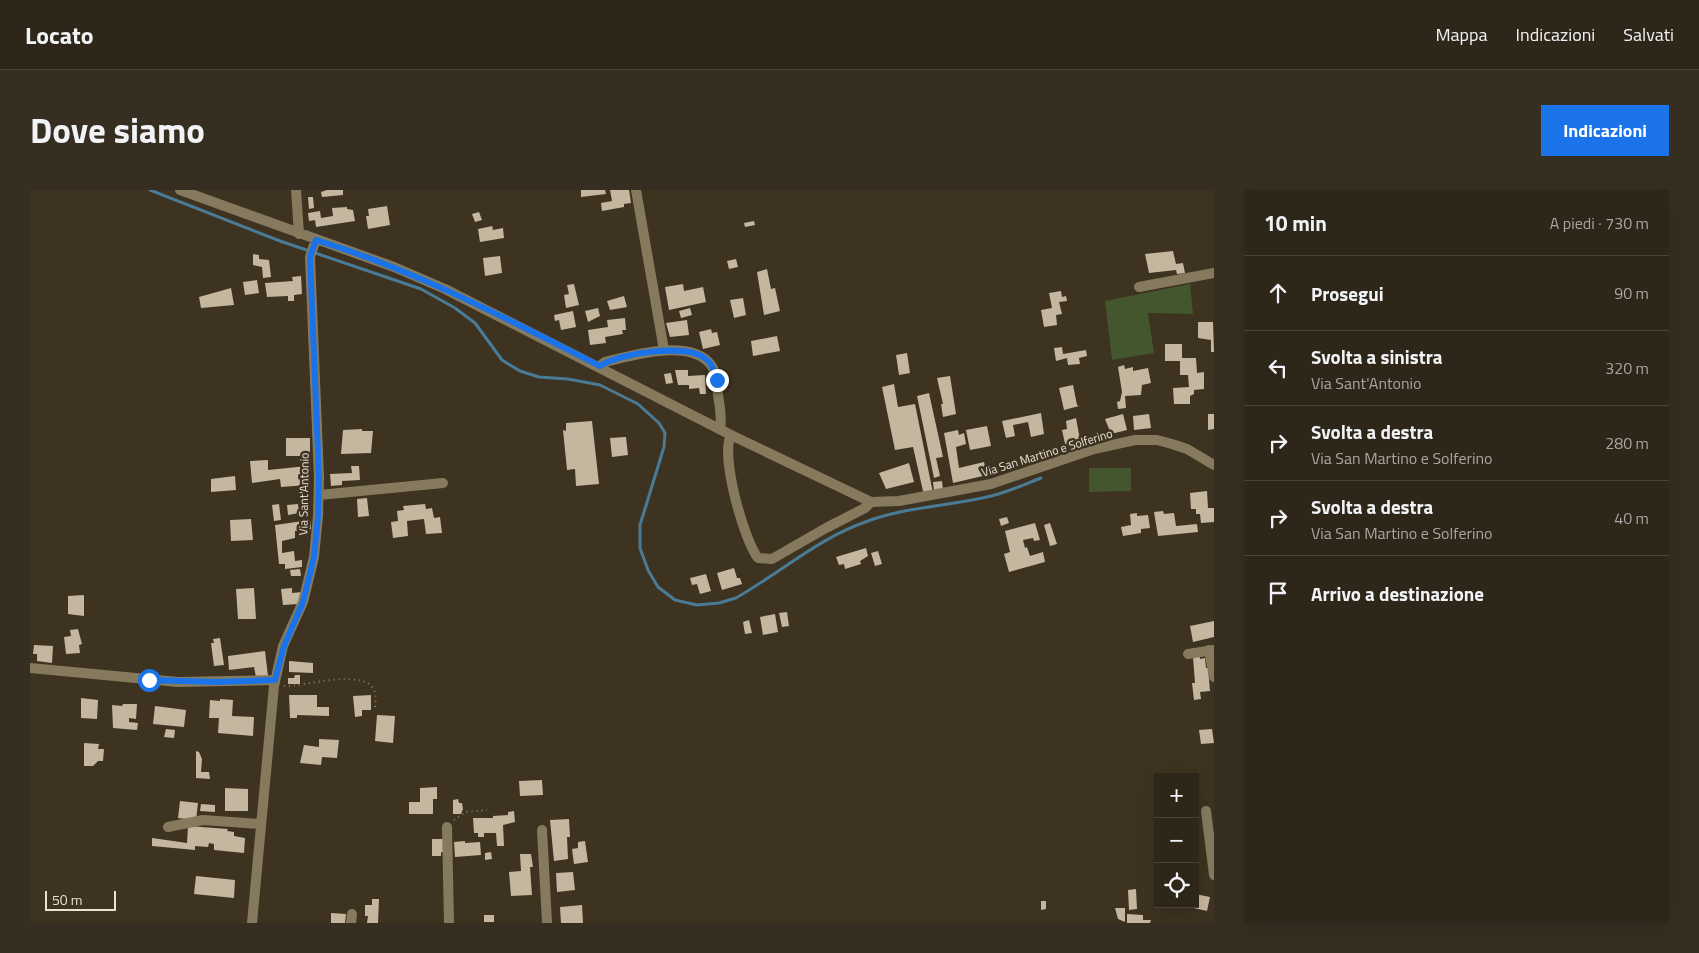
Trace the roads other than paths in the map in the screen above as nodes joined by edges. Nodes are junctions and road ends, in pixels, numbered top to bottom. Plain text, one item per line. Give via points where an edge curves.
1 (180, 190) edge
2 (296, 190) edge
3 (636, 190) edge
4 (299, 234) junction
5 (313, 248) junction
6 (1214, 273) edge
7 (1139, 287) dead end
8 (664, 350) junction
9 (600, 366) junction
10 (720, 429) junction
11 (731, 435) junction
12 (1214, 465) edge
13 (443, 483) dead end
14 (319, 495) junction
15 (871, 502) junction
16 (1212, 650) edge
17 (1188, 654) dead end
18 (30, 668) edge
19 (1214, 677) edge
20 (274, 683) junction
21 (1206, 811) dead end
22 (261, 824) junction
23 (168, 827) dead end
24 (447, 827) road end
25 (542, 830) dead end
26 (1214, 875) edge
27 (252, 923) edge
28 (449, 923) edge
29 (546, 923) edge

1 - 4 street, Via San Martino e Solferino
2 - 4 street
3 - 8 street
4 - 5 street, Via San Martino e Solferino
5 - 9 street, Via San Martino e Solferino via 394,267
5 - 14 street, Via Sant'Antonio
6 - 7 street
8 - 9 street via 613,360
8 - 10 street via 695,353 713,367 717,380
9 - 10 street, Via San Martino e Solferino
10 - 11 street, Via San Martino e Solferino
11 - 15 street, Via San Martino e Solferino
11 - 15 street via 728,448 735,497 752,551 758,558 772,559
12 - 15 street, Via San Martino e Solferino via 1172,444 1135,440 1094,449 991,484 899,501
13 - 14 street
14 - 20 street, Via Sant'Antonio via 309,580
16 - 17 street
16 - 19 street
18 - 20 street via 178,682
20 - 22 street, Via Sant'Antonio
21 - 26 street
22 - 23 street via 203,820
22 - 27 street, Via Sant'Antonio
24 - 28 street
25 - 29 street

